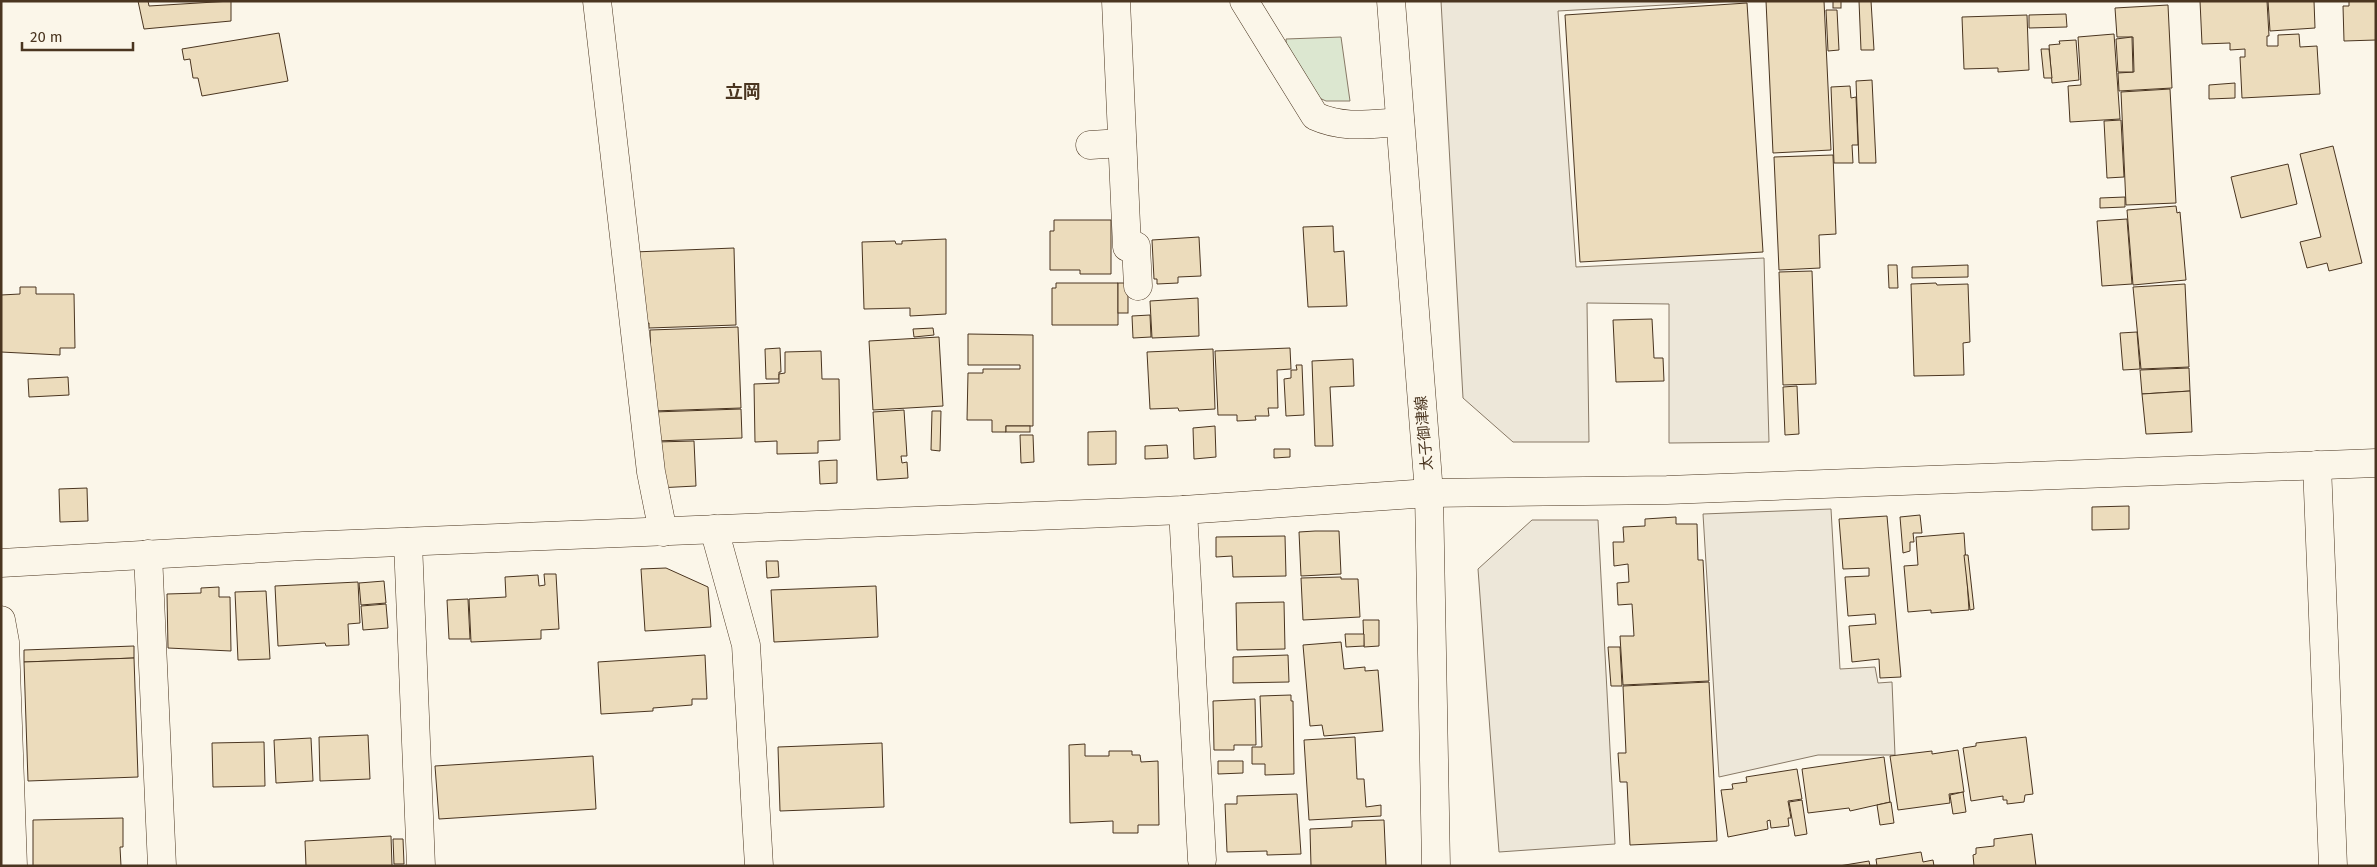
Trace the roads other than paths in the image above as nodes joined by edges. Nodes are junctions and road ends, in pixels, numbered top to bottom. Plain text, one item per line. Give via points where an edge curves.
1 (597, 1) edge
2 (1116, 1) edge
3 (1244, 1) edge
4 (1391, 1) edge
5 (1400, 122) junction
6 (1122, 143) junction
7 (1090, 145) dead end
8 (1138, 286) dead end
9 (2376, 463) edge
10 (2317, 465) junction
11 (1429, 493) junction
12 (1183, 510) junction
13 (714, 528) junction
14 (663, 532) junction
15 (408, 542) junction
16 (148, 554) junction
17 (1, 563) edge
18 (1, 620) edge
19 (1202, 860) dead end
20 (13, 866) edge
21 (162, 866) edge
22 (421, 866) edge
23 (759, 866) edge
24 (1436, 866) edge
25 (2333, 866) edge

1 - 14 street via 652,472
2 - 6 street
3 - 5 street via 1315,116 1332,124
4 - 5 street, 太子御津線
5 - 11 street, 太子御津線
6 - 7 street
6 - 8 street via 1127,247 1136,246
9 - 10 street
10 - 11 street via 1667,490
10 - 25 street
11 - 12 street
11 - 24 street, 太子御津線
12 - 13 street
12 - 19 street
13 - 14 street
13 - 23 street via 746,645
14 - 15 street
15 - 16 street
15 - 22 street
16 - 17 street
16 - 21 street
18 - 20 street via 6,642

